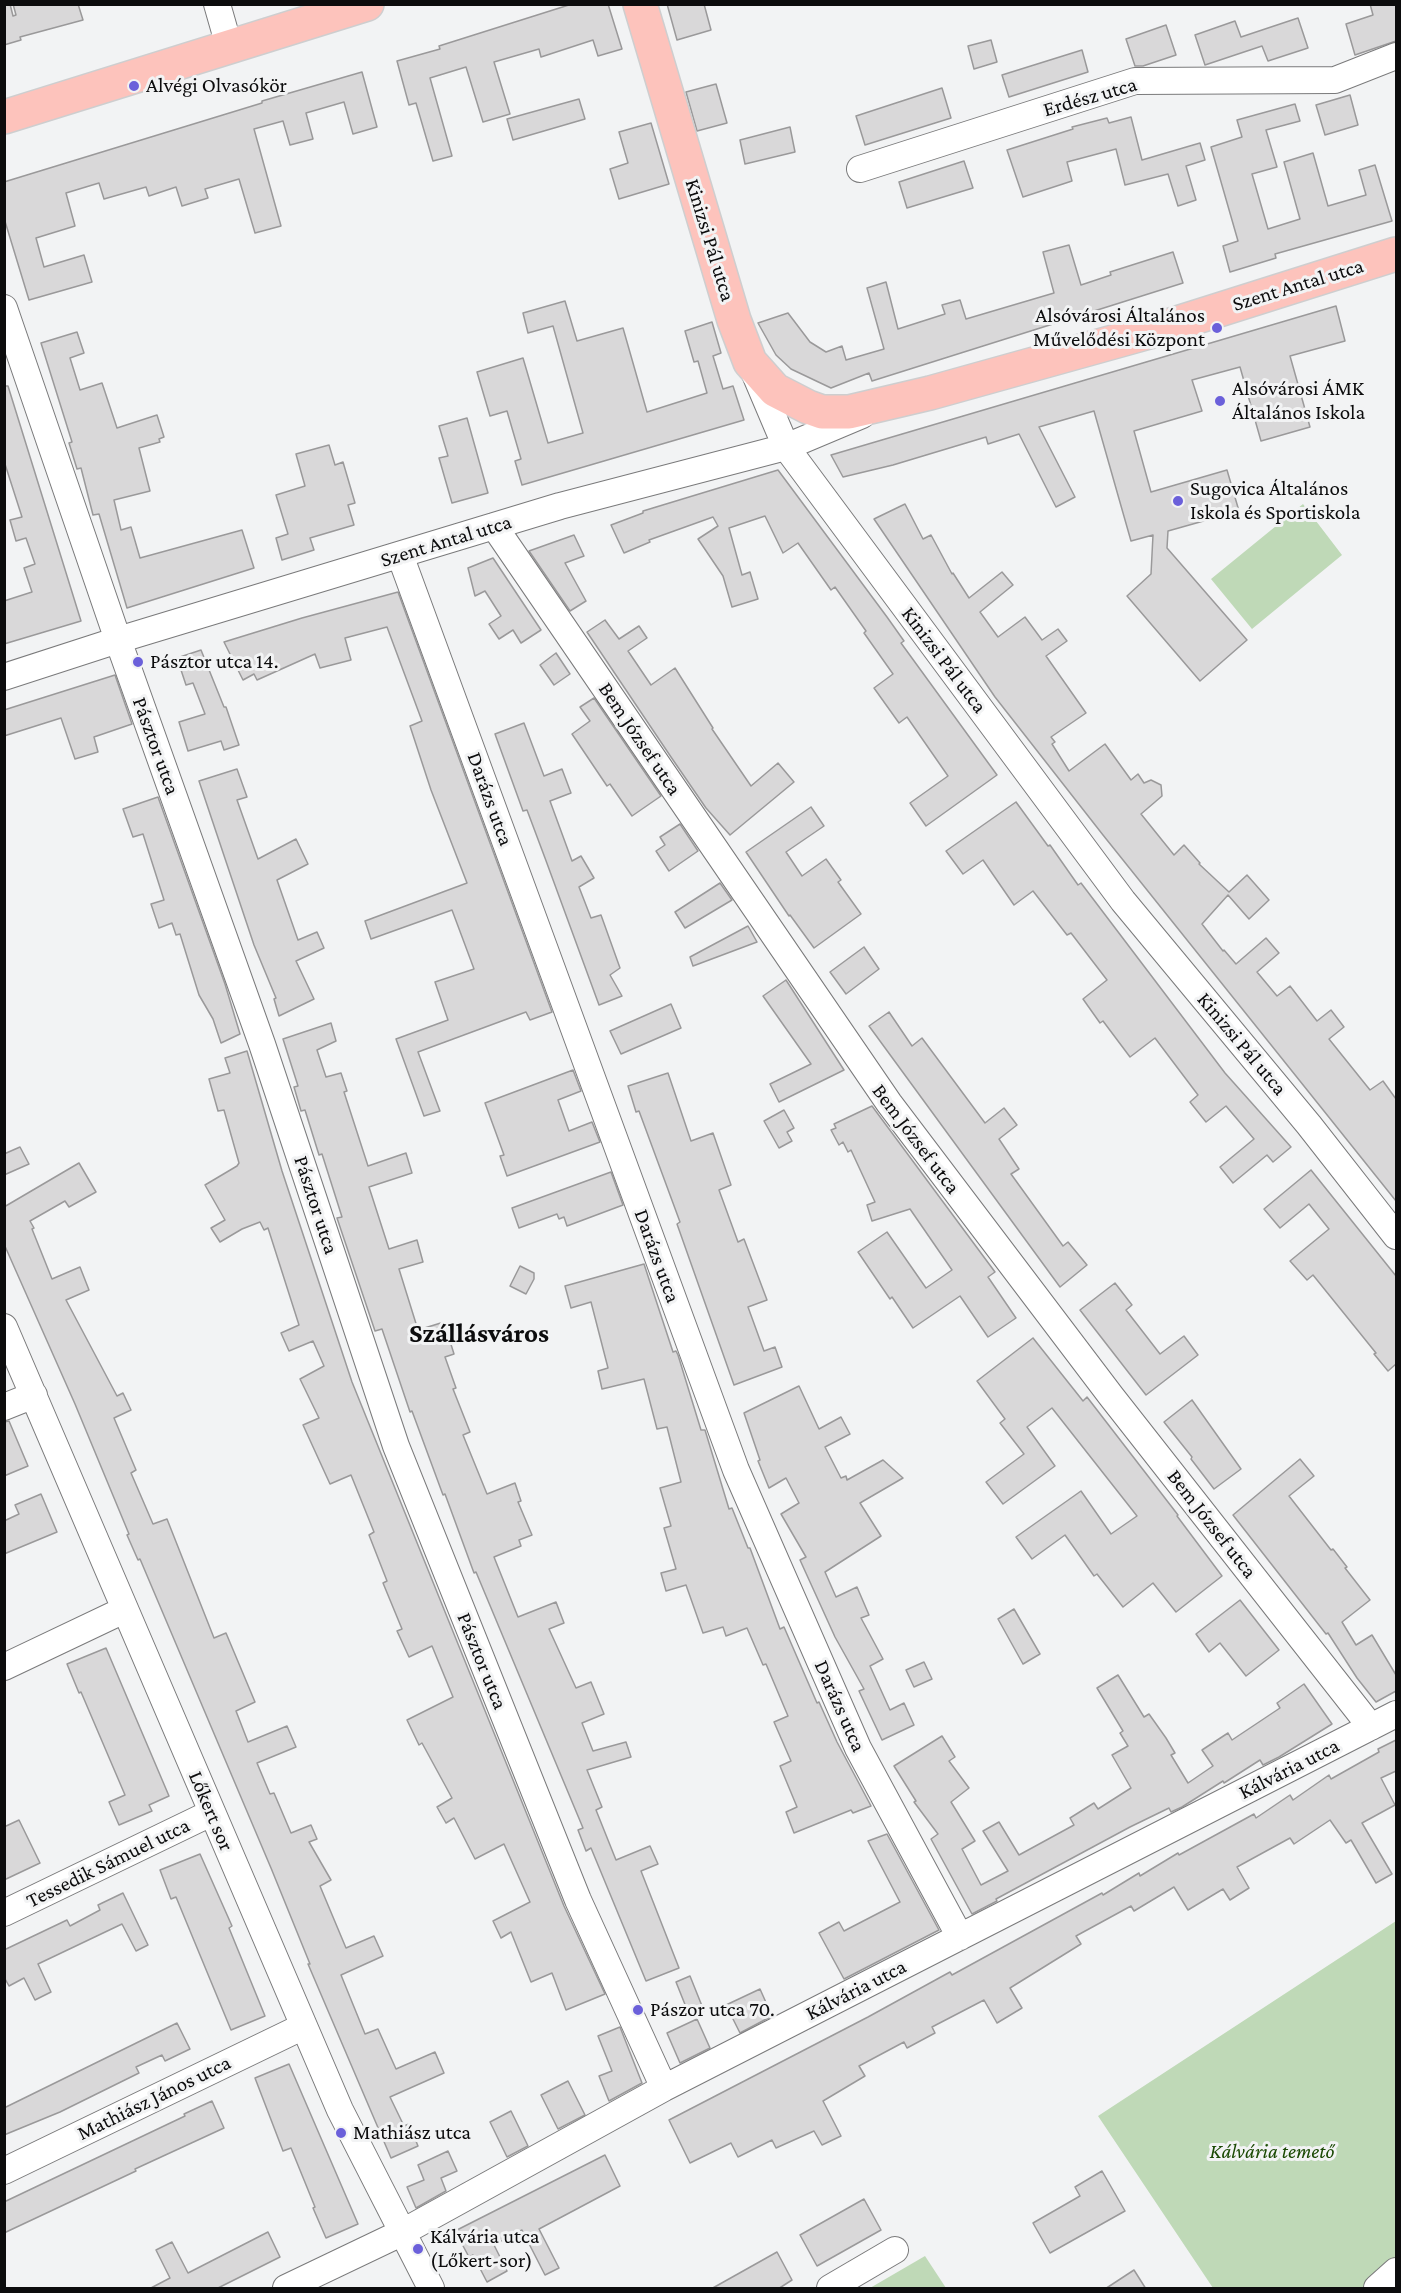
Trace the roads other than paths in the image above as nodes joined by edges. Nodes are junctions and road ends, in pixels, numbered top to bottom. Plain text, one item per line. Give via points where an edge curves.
1 (217, 4) edge
2 (367, 4) edge
3 (640, 4) edge
4 (229, 46) junction
5 (1396, 56) edge
6 (4, 117) edge
7 (860, 169) dead end
8 (1396, 254) edge
9 (4, 308) edge
10 (750, 362) junction
11 (887, 404) junction
12 (786, 447) junction
13 (494, 526) junction
14 (400, 555) junction
15 (118, 640) junction
16 (4, 677) edge
17 (1396, 1236) edge
18 (4, 1327) edge
19 (34, 1395) junction
20 (4, 1407) edge
21 (124, 1610) junction
22 (4, 1667) edge
23 (1396, 1714) edge
24 (1371, 1727) junction
25 (211, 1813) junction
26 (4, 1913) edge
27 (960, 1937) junction
28 (304, 2026) junction
29 (664, 2088) junction
30 (4, 2170) edge
31 (401, 2233) junction
32 (895, 2250) dead end
33 (1396, 2271) edge
34 (286, 2289) edge
35 (430, 2289) edge
36 (830, 2289) edge
37 (1377, 2289) edge

1 - 4 street
2 - 4 main road
3 - 10 main road, Kinizsi Pál utca
4 - 6 main road
5 - 7 street, Erdész utca via 1335,80 1135,81
8 - 11 main road, Szent Antal utca via 1149,332
9 - 15 street, Pásztor utca
10 - 11 main road, Szent Antal utca via 776,390 822,412 849,412
10 - 12 street, Kinizsi Pál utca
11 - 12 street, Szent Antal utca
12 - 13 street, Szent Antal utca
12 - 17 street, Kinizsi Pál utca via 1123,901 1310,1125
13 - 14 street, Szent Antal utca
13 - 24 street, Bem József utca via 888,1104
14 - 15 street, Szent Antal utca
14 - 27 street, Darázs utca via 736,1470 858,1748
15 - 16 street, Szent Antal utca
15 - 29 street, Pásztor utca via 262,1044 396,1446 578,1900
18 - 19 street, Lőkert sor
19 - 20 street
19 - 21 street, Lőkert sor
21 - 22 street
21 - 25 street, Lőkert sor
23 - 24 street, Kálvária utca
24 - 27 street, Kálvária utca
25 - 26 street, Tessedik Sámuel utca
25 - 28 street, Lőkert sor
27 - 29 street, Kálvária utca
28 - 30 street, Mathiász János utca
28 - 31 street, Lőkert sor via 340,2110
29 - 31 street, Kálvária utca
31 - 34 street, Kálvária utca
31 - 35 street, Lőkert sor
32 - 36 street
33 - 37 street

